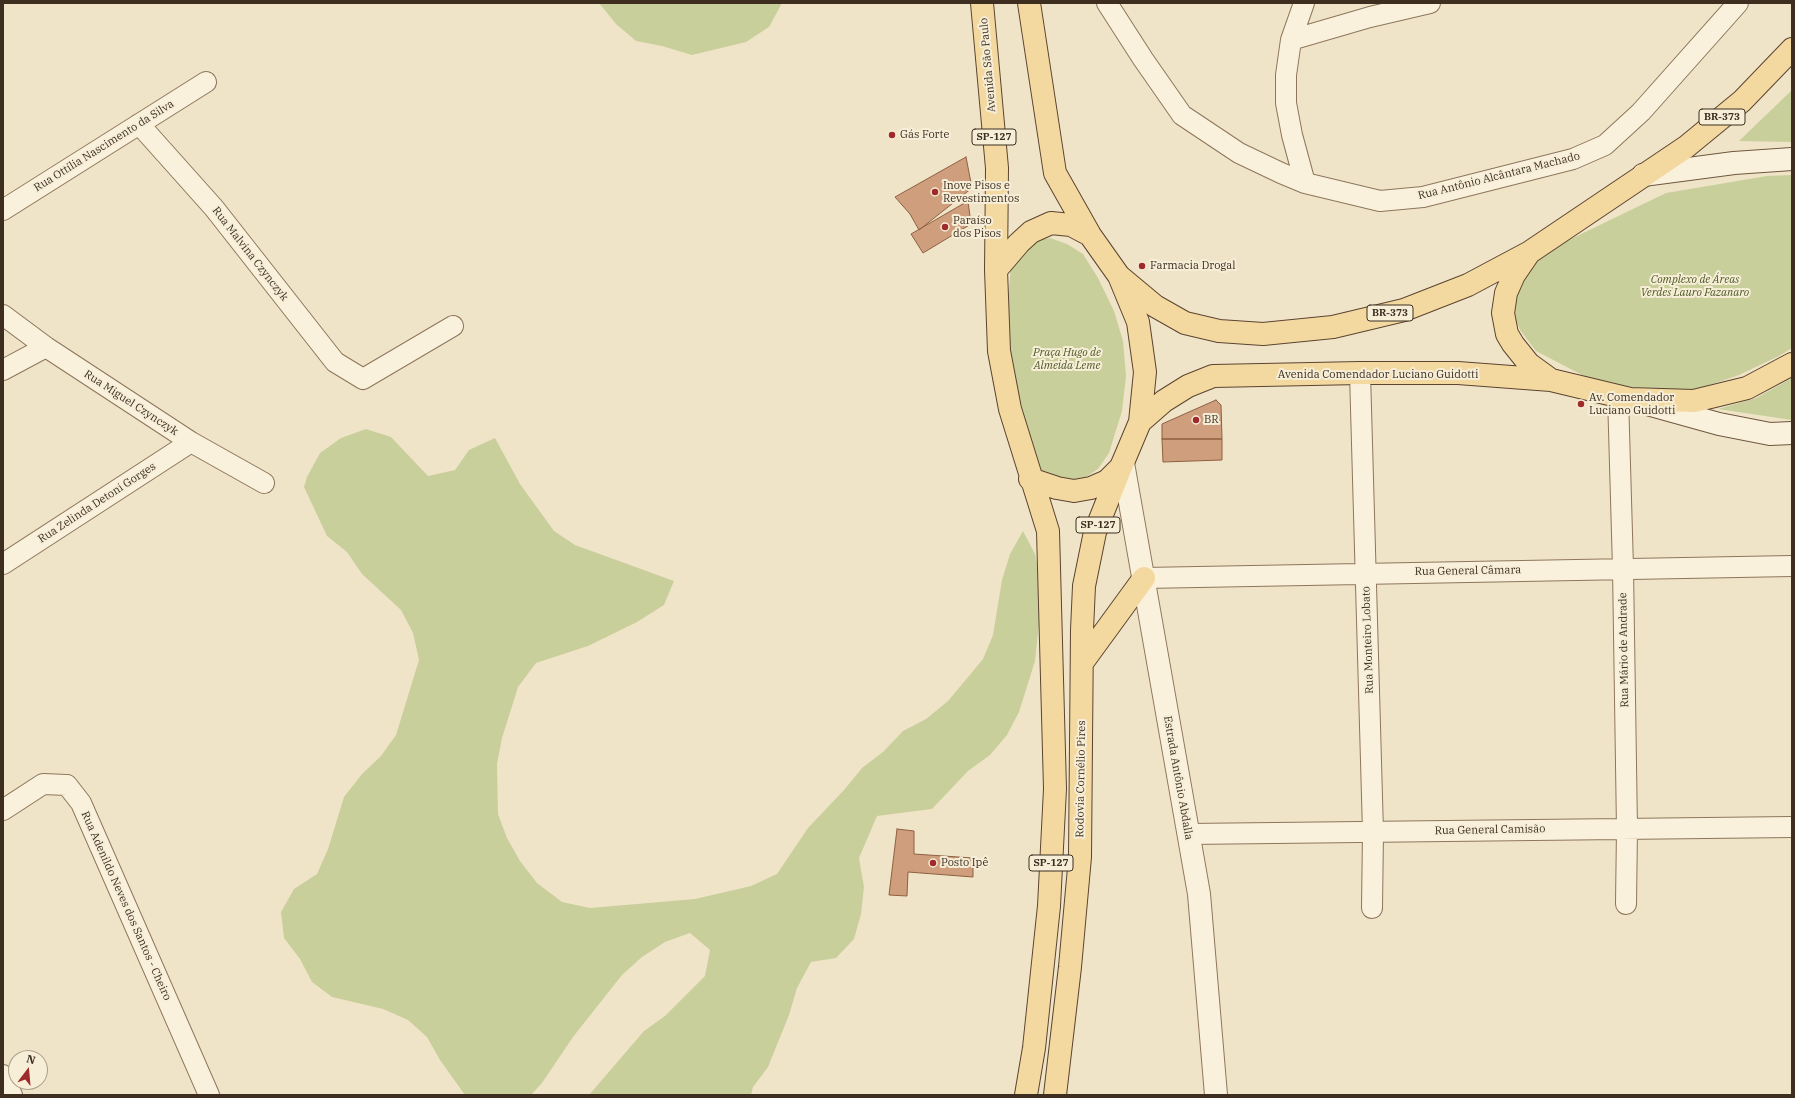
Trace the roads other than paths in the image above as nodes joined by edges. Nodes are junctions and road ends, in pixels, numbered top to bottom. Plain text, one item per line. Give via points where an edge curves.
1 (982, 3) edge
2 (1029, 3) edge
3 (1108, 3) edge
4 (1304, 3) edge
5 (1430, 3) edge
6 (1738, 3) edge
7 (1291, 40) junction
8 (1792, 49) edge
9 (206, 82) dead end
10 (139, 124) junction
11 (1792, 159) edge
12 (1643, 176) junction
13 (1305, 182) junction
14 (3, 210) edge
15 (1090, 235) junction
16 (1530, 252) junction
17 (996, 270) junction
18 (1119, 276) junction
19 (3, 315) edge
20 (453, 326) dead end
21 (46, 347) junction
22 (1792, 364) edge
23 (3, 370) edge
24 (1360, 373) junction
25 (1551, 380) junction
26 (1624, 398) junction
27 (1140, 422) junction
28 (1792, 433) edge
29 (191, 442) junction
30 (1122, 465) junction
31 (1030, 479) junction
32 (264, 482) dead end
33 (3, 564) edge
34 (1792, 566) edge
35 (1623, 568) junction
36 (1366, 573) junction
37 (1144, 578) junction
38 (1082, 663) junction
39 (3, 810) edge
40 (1792, 827) edge
41 (1627, 829) junction
42 (1373, 832) junction
43 (1188, 834) junction
44 (1626, 904) dead end
45 (1372, 908) dead end
46 (3, 1075) edge
47 (12, 1095) edge
48 (209, 1095) edge
49 (1026, 1095) edge
50 (1056, 1095) edge
51 (1216, 1095) edge

1 - 17 main road, Avenida São Paulo / SP-127 via 997,168
2 - 15 main road, SP-127 via 1055,173
3 - 13 street, Rua Antônio Alcântara Machado via 1182,115 1239,153
4 - 7 street
5 - 7 street
6 - 13 street, Rua Antônio Alcântara Machado via 1641,112 1605,145 1573,160 1423,197 1380,201
7 - 13 street via 1286,75 1286,102
8 - 12 main road, BR-373 via 1742,101 1686,147
9 - 10 street, Rua Ottília Nascimento da Silva
10 - 14 street, Rua Ottília Nascimento da Silva
10 - 20 street, Rua Malvina Czynczyk via 214,208 335,362 363,379
11 - 12 street via 1734,163
12 - 16 main road, BR-373
15 - 17 main road, SP-127 via 1071,225 1052,223 1031,232
15 - 18 main road, SP-127
16 - 18 main road, BR-373 via 1468,285 1404,310 1333,327 1263,334 1219,331 1185,323 1155,306
16 - 25 main road via 1514,275 1506,293 1502,313 1507,334 1513,344 1529,364
17 - 31 main road, SP-127 via 999,351 1010,408
18 - 27 main road, SP-127 via 1138,322 1145,372
19 - 21 street, Rua Miguel Czynczyk
21 - 23 street
21 - 29 street, Rua Miguel Czynczyk
22 - 26 main road via 1747,388 1694,401
24 - 25 main road, Avenida Comendador Luciano Guidotti via 1458,372
24 - 27 main road, Avenida Comendador Luciano Guidotti via 1213,376 1188,386 1164,401
24 - 36 street, Rua Monteiro Lobato
25 - 26 main road, Avenida Comendador Luciano Guidotti
26 - 28 street, Avenida Comendador Luciano Guidotti via 1720,424 1770,434
26 - 35 street, Rua Mário de Andrade
27 - 30 main road, SP-127
29 - 32 street, Rua Miguel Czynczyk
29 - 33 street, Rua Zelinda Detoni Gorges
30 - 31 main road, SP-127 via 1107,481 1091,488 1074,491
30 - 37 street, Estrada Antônio Abdalla
30 - 38 main road, Rodovia Cornélio Pires / SP-127 via 1095,532 1084,586
31 - 49 main road, SP-127 via 1048,531 1055,789 1049,906 1034,1048
34 - 35 street, Rua General Câmara
35 - 36 street, Rua General Câmara
35 - 41 street, Rua Mário de Andrade
36 - 37 street, Rua General Câmara
36 - 42 street, Rua Monteiro Lobato
37 - 38 main road
37 - 43 street, Estrada Antônio Abdalla
38 - 50 main road, Rodovia Cornélio Pires / SP-127 via 1080,857
39 - 48 street, Rua Adenildo Neves dos Santos - Cheiro via 43,784 67,785 81,803
40 - 41 street, Rua General Camisão
41 - 42 street, Rua General Camisão
41 - 44 street, Rua Mário de Andrade
42 - 43 street, Rua General Camisão
42 - 45 street, Rua Monteiro Lobato
43 - 51 street, Estrada Antônio Abdalla via 1199,894
46 - 47 street

